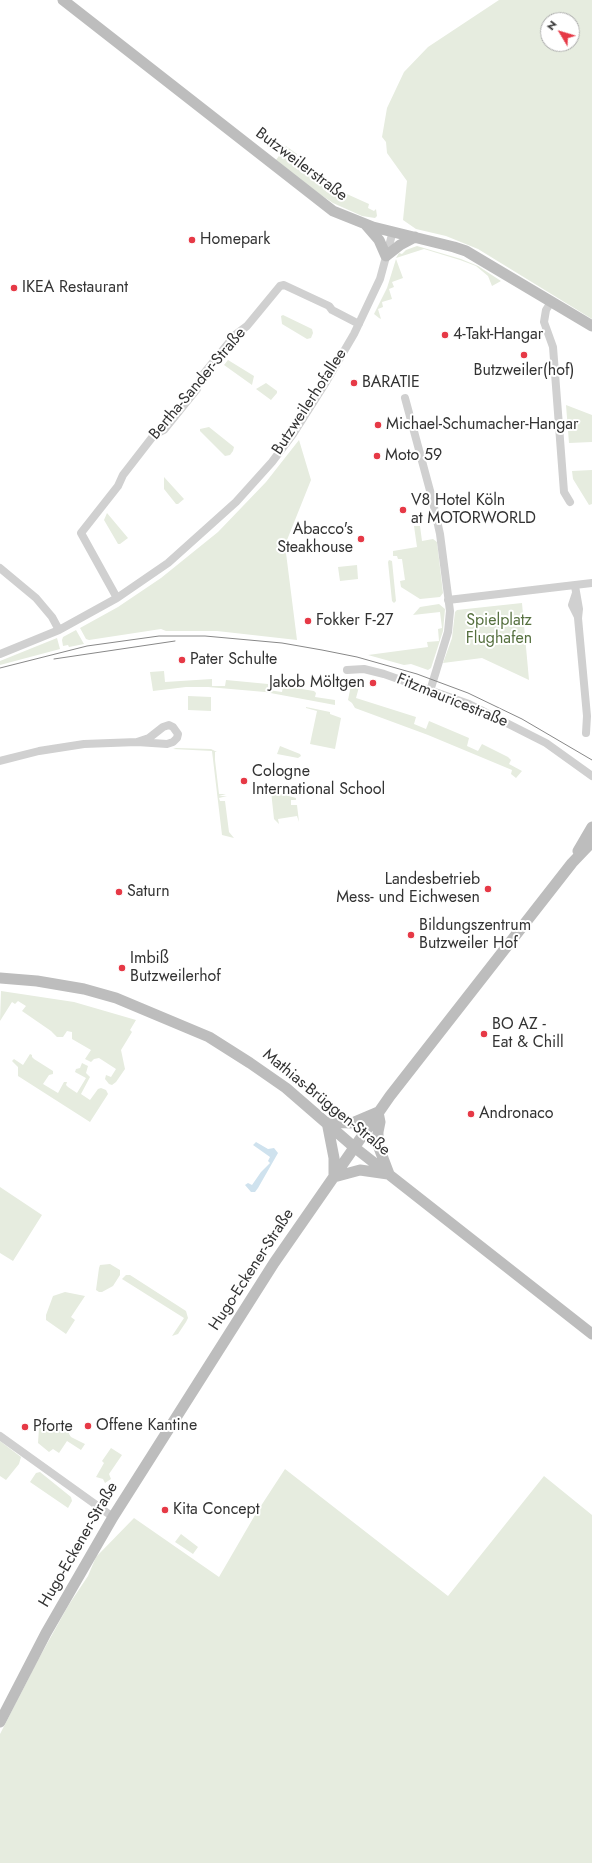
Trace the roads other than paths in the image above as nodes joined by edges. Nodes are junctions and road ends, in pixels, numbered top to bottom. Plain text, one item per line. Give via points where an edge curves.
1 (62, 0) edge
2 (366, 225) junction
3 (393, 231) junction
4 (414, 237) junction
5 (386, 256) junction
6 (551, 302) junction
7 (359, 324) junction
8 (592, 326) edge
9 (405, 398) dead end
10 (570, 502) dead end
11 (0, 568) edge
12 (592, 583) edge
13 (575, 589) junction
14 (117, 598) junction
15 (448, 600) junction
16 (59, 630) junction
17 (0, 654) edge
18 (347, 670) dead end
19 (430, 691) junction
20 (586, 733) dead end
21 (137, 742) dead end
22 (0, 761) edge
23 (592, 776) edge
24 (592, 827) edge
25 (592, 842) edge
26 (572, 862) junction
27 (0, 978) edge
28 (378, 1112) junction
29 (327, 1122) junction
30 (354, 1146) junction
31 (388, 1174) junction
32 (334, 1177) junction
33 (592, 1334) edge
34 (0, 1436) edge
35 (113, 1517) junction
36 (0, 1722) edge

1 - 2 street, Butzweilerstraße via 333,212
2 - 3 street, Butzweilerstraße
2 - 5 street via 379,240
3 - 4 street, Butzweilerstraße
3 - 5 street, Butzweilerhofallee
4 - 5 street
4 - 6 street, Butzweilerstraße via 466,252
5 - 7 street, Butzweilerhofallee via 380,279
6 - 8 street, Butzweilerstraße
6 - 10 street via 546,310 544,322 553,347 564,492
7 - 14 street, Butzweilerhofallee via 319,395 267,467 236,502 203,533 168,563
7 - 14 street, Bertha-Sander-Straße via 329,306 284,285 280,286 247,326 235,335 201,377 197,389 164,430 154,435 123,475 118,486 82,533
9 - 15 street via 440,534
11 - 16 street via 36,598
12 - 13 street
13 - 15 street
13 - 20 street via 572,605 578,618 587,716
14 - 16 street, Butzweilerhofallee
15 - 19 street via 448,632
16 - 17 street, Butzweilerhofallee
18 - 19 street, Fitzmauricestraße via 364,669
19 - 23 street, Fitzmauricestraße via 469,704 520,729 565,755
21 - 22 street via 68,746
24 - 26 street, Hugo-Eckener-Straße
25 - 26 street, Hugo-Eckener-Straße
26 - 28 street, Hugo-Eckener-Straße
27 - 29 street, Mathias-Brüggen-Straße via 84,989 120,999 175,1022 209,1037 250,1063 286,1088
28 - 29 street via 352,1123
28 - 30 street, Hugo-Eckener-Straße
28 - 31 street via 378,1144
29 - 30 street, Mathias-Brüggen-Straße
29 - 32 street via 334,1158
30 - 31 street, Mathias-Brüggen-Straße
30 - 32 street, Hugo-Eckener-Straße
31 - 32 street via 360,1170
31 - 33 street, Mathias-Brüggen-Straße
32 - 35 street, Hugo-Eckener-Straße via 260,1284
34 - 35 street
35 - 36 street, Hugo-Eckener-Straße via 46,1633

